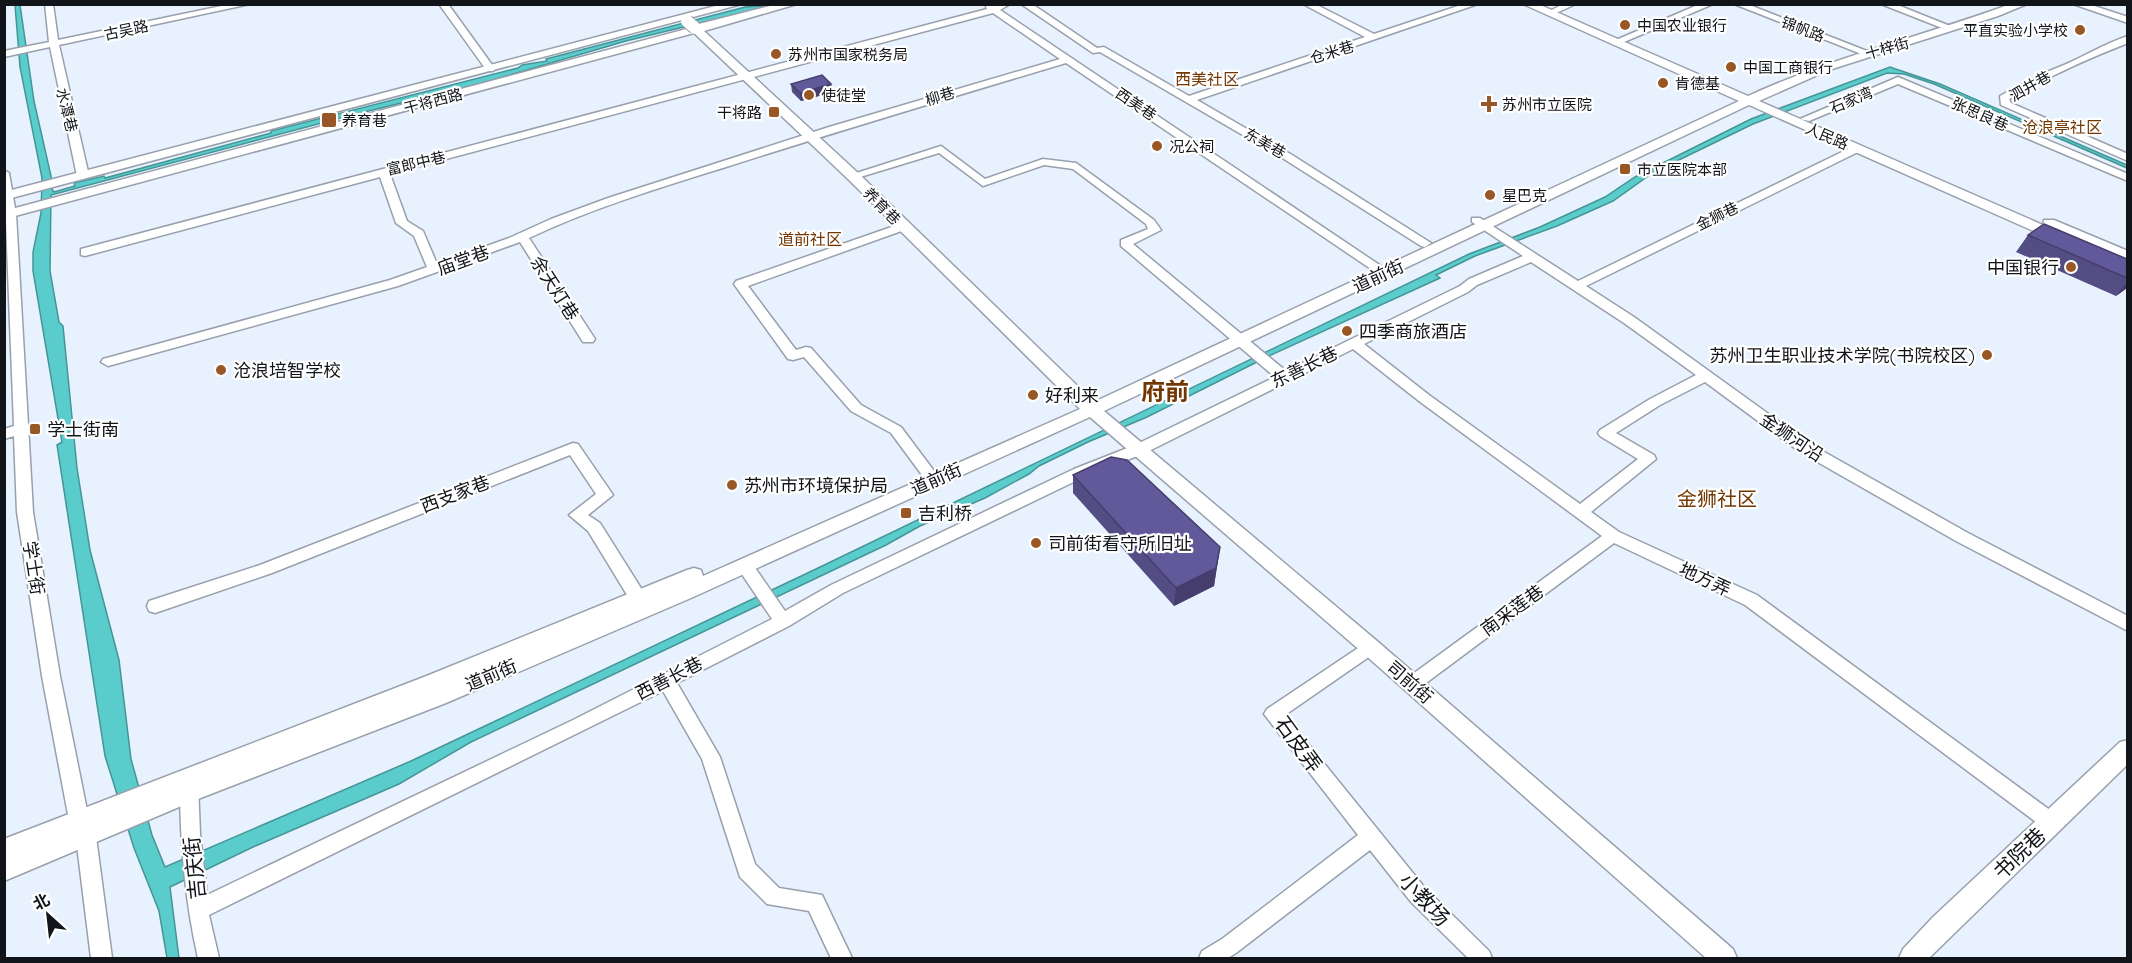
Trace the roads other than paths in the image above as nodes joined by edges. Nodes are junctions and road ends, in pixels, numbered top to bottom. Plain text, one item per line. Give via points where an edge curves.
1 (49, 4) edge
2 (246, 4) edge
3 (443, 4) edge
4 (737, 4) edge
5 (792, 4) edge
6 (1006, 4) edge
7 (1025, 4) edge
8 (1307, 4) edge
9 (1474, 4) edge
10 (1528, 4) edge
11 (1539, 4) edge
12 (1572, 4) edge
13 (1709, 4) edge
14 (1885, 4) edge
15 (2006, 4) edge
16 (2022, 4) edge
17 (2077, 4) edge
18 (1745, 5) edge
19 (990, 7) edge
20 (1554, 11) junction
21 (2127, 20) edge
22 (689, 22) junction
23 (1945, 26) junction
24 (1374, 38) junction
25 (2127, 39) edge
26 (1621, 40) junction
27 (52, 45) junction
28 (1863, 52) junction
29 (4, 54) edge
30 (1069, 59) junction
31 (490, 69) junction
32 (748, 75) junction
33 (1898, 80) joint
34 (1190, 99) junction
35 (1753, 101) junction
36 (1797, 119) junction
37 (812, 137) junction
38 (2068, 137) junction
39 (2048, 144) junction
40 (1856, 148) junction
41 (2127, 158) edge
42 (383, 171) junction
43 (4, 173) edge
44 (83, 176) junction
45 (853, 176) junction
46 (2127, 178) edge
47 (6, 196) edge
48 (8, 215) edge
49 (1480, 223) junction
50 (903, 227) junction
51 (522, 237) junction
52 (1425, 243) junction
53 (85, 252) dead end
54 (1534, 256) junction
55 (2127, 256) edge
56 (2127, 265) edge
57 (1375, 266) junction
58 (434, 270) junction
59 (1579, 285) junction
60 (588, 339) dead end
61 (1242, 340) junction
62 (1354, 343) junction
63 (108, 362) dead end
64 (1706, 376) junction
65 (1284, 377) junction
66 (1087, 406) junction
67 (21, 429) junction
68 (4, 434) edge
69 (1140, 449) junction
70 (927, 471) junction
71 (1580, 512) junction
72 (1613, 536) junction
73 (745, 566) junction
74 (638, 598) junction
75 (155, 606) dead end
76 (783, 621) junction
77 (2127, 624) edge
78 (1370, 647) junction
79 (666, 680) junction
80 (1412, 684) junction
81 (2127, 749) edge
82 (189, 784) junction
83 (2051, 822) junction
84 (83, 829) junction
85 (1371, 837) junction
86 (4, 850) edge
87 (4, 870) edge
88 (198, 910) junction
89 (102, 958) edge
90 (208, 958) edge
91 (842, 958) edge
92 (1209, 958) edge
93 (1482, 958) edge
94 (1724, 958) edge
95 (1912, 958) edge

1 - 27 street, 水潭巷
2 - 27 street, 古吴路
3 - 31 street
4 - 22 main road, 干将西路
5 - 22 main road, 干将西路
6 - 19 street, 富郎中巷
7 - 34 street, 东美巷 via 1098,50
8 - 24 street
9 - 24 street, 仓米巷
10 - 35 main road, 人民路
11 - 20 main road, 人民路
12 - 20 street
13 - 26 street
14 - 23 street
15 - 23 main road, 十梓街
16 - 28 main road, 十梓街 via 1947,31
17 - 21 street
18 - 28 street, 锦帆路
19 - 30 street, 西美巷
19 - 32 street, 富郎中巷
20 - 26 main road, 人民路
22 - 31 main road, 干将西路
22 - 32 main road, 养育巷
22 - 48 main road, 干将西路
23 - 28 main road, 十梓街
24 - 34 street, 仓米巷
25 - 38 street, 泗井巷 via 2046,74 2004,98 2006,105
26 - 35 main road, 人民路
27 - 29 street, 古吴路
27 - 44 street, 水潭巷
28 - 35 main road, 十梓街 via 1797,78
30 - 37 street, 柳巷
30 - 57 street, 西美巷
31 - 44 main road, 干将西路
32 - 37 main road, 养育巷
32 - 42 street, 富郎中巷
33 - 36 street, 石家湾
33 - 39 street, 张思良巷
34 - 52 street, 东美巷
35 - 36 main road, 人民路
35 - 49 main road, 道前街
36 - 40 main road, 人民路
36 - 55 main road, 人民路
37 - 45 main road, 养育巷
37 - 51 street, 庙堂巷 via 612,200
38 - 39 street
38 - 41 street
39 - 46 street, 张思良巷
40 - 56 main road, 人民路
40 - 59 street, 金狮巷
42 - 53 street, 富郎中巷
42 - 58 street via 402,224 418,234
43 - 47 street, 学士街
44 - 47 main road, 干将西路
45 - 50 main road, 养育巷
45 - 61 street via 941,149 983,183 1043,162 1076,166 1150,222 1155,230 1125,243
47 - 48 street, 学士街
48 - 67 street, 学士街
49 - 52 main road, 道前街
49 - 54 street, 金狮河沿
49 - 61 main road, 道前街
50 - 66 main road, 养育巷
50 - 70 street via 740,284 793,356 806,351 856,408 896,430
51 - 58 street, 庙堂巷
51 - 60 street, 余天灯巷
52 - 57 main road, 道前街
54 - 59 street, 金狮河沿
54 - 62 street, 东善长巷 via 1473,282
57 - 61 main road, 道前街
58 - 63 street, 庙堂巷
59 - 64 street, 金狮河沿
61 - 65 street
61 - 66 main road, 道前街
62 - 65 street, 东善长巷
62 - 71 street, 地方弄
64 - 71 street via 1605,433 1650,459
64 - 77 street, 金狮河沿 via 1825,460
65 - 69 street, 东善长巷
66 - 69 main road, 司前街
66 - 70 main road, 道前街
66 - 73 main road, 道前街
67 - 68 street
67 - 84 street, 学士街 via 24,512 51,676
69 - 76 street, 西善长巷 via 1079,473 837,589
69 - 78 main road, 司前街
70 - 74 main road, 道前街
71 - 72 street, 地方弄
72 - 80 street, 南采莲巷
72 - 83 street, 地方弄 via 1751,600
73 - 76 street
73 - 82 main road, 道前街 via 438,697
74 - 75 street, 西支家巷 via 594,527 578,515 605,495 573,448 266,569
74 - 82 main road, 道前街
76 - 79 street, 西善长巷
78 - 80 main road, 司前街
78 - 85 street, 石皮弄 via 1273,714
79 - 88 street, 西善长巷
79 - 91 street via 711,758 747,870 774,897 814,902
80 - 94 main road, 司前街
81 - 83 main road, 书院巷
82 - 84 main road, 道前街
82 - 88 street, 吉庆街
83 - 95 main road, 书院巷
84 - 86 main road, 道前街
84 - 87 main road, 道前街
84 - 89 street, 学士街
85 - 92 street
85 - 93 street, 小教场 via 1418,895
88 - 90 street, 吉庆街

